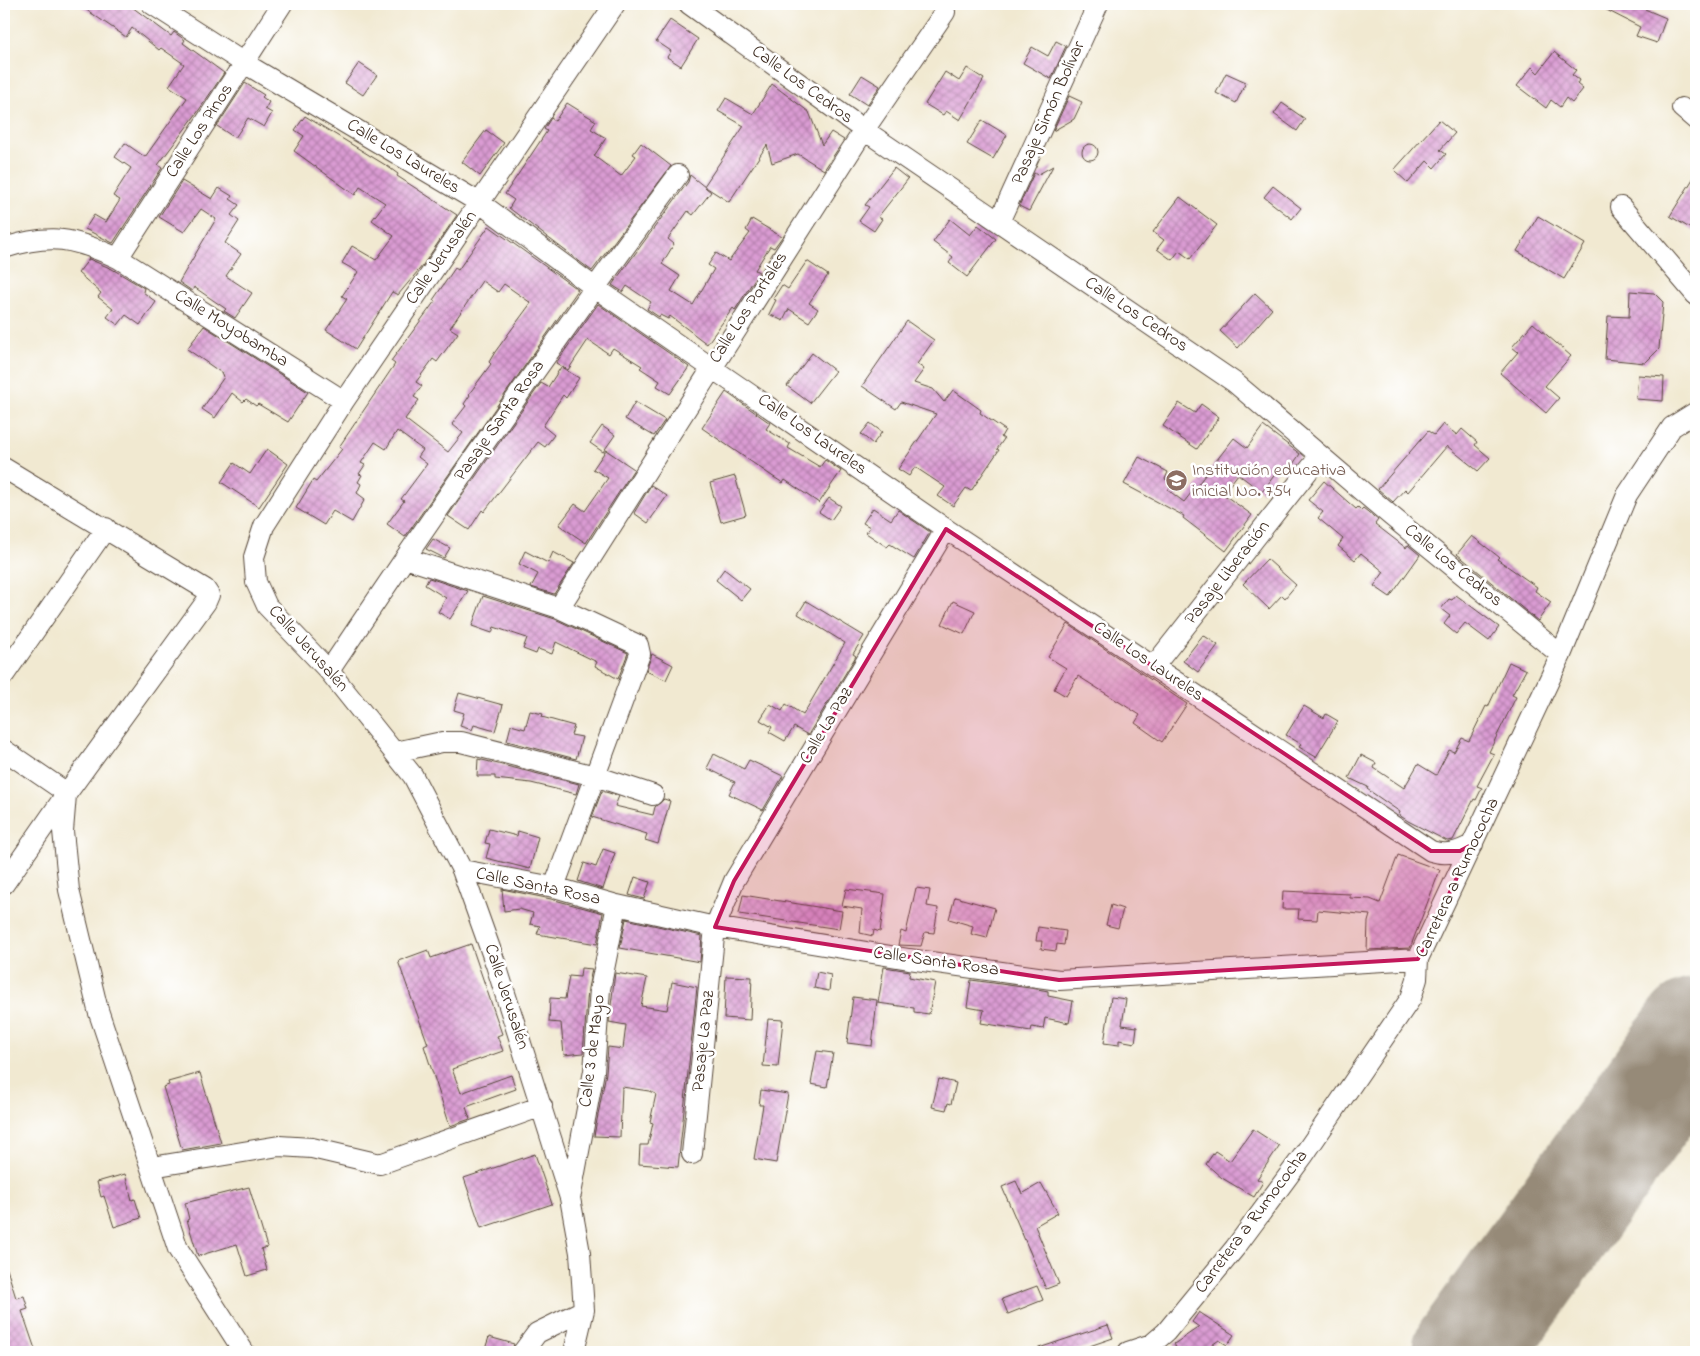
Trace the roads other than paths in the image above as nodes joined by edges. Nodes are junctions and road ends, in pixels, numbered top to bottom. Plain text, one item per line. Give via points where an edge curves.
1 (152, 4) edge
2 (282, 4) edge
3 (615, 4) edge
4 (689, 4) edge
5 (1098, 4) edge
6 (945, 12) dead end
7 (244, 63) junction
8 (864, 130) junction
9 (678, 175) dead end
10 (480, 203) junction
11 (1621, 207) dead end
12 (1000, 222) junction
13 (4, 248) edge
14 (118, 258) junction
15 (594, 287) junction
16 (1696, 295) edge
17 (712, 366) junction
18 (344, 401) junction
19 (1696, 412) edge
20 (1320, 456) junction
21 (4, 468) edge
22 (106, 528) junction
23 (946, 529) junction
24 (405, 558) junction
25 (559, 608) junction
26 (1561, 655) junction
27 (1154, 666) junction
28 (329, 671) junction
29 (4, 675) edge
30 (4, 750) edge
31 (395, 752) junction
32 (595, 776) junction
33 (67, 794) junction
34 (652, 795) dead end
35 (1473, 844) junction
36 (462, 870) junction
37 (4, 884) edge
38 (554, 887) junction
39 (617, 905) junction
40 (715, 927) junction
41 (1418, 959) junction
42 (542, 1106) junction
43 (692, 1154) dead end
44 (152, 1167) junction
45 (570, 1198) junction
46 (584, 1310) junction
47 (244, 1352) edge
48 (523, 1352) edge
49 (574, 1352) edge
50 (1128, 1352) edge

1 - 7 street, Calle Los Laureles
2 - 7 street, Calle Los Pinos
3 - 10 street, Calle Jerusalén
4 - 8 street, Calle Los Cedros
5 - 12 street, Pasaje Simón Bolívar
6 - 8 street, Calle Los Portales
7 - 10 street, Calle Los Laureles
7 - 14 street, Calle Los Pinos
8 - 12 street, Calle Los Cedros
8 - 17 street, Calle Los Portales
9 - 15 street, Pasaje Santa Rosa
10 - 15 street, Calle Los Laureles
10 - 18 street, Calle Jerusalén
11 - 16 street
12 - 20 street, Calle Los Cedros via 1234,382
13 - 14 street, Calle Moyobamba via 22,242 55,239 92,245
14 - 18 street, Calle Moyobamba
15 - 17 street, Calle Los Laureles
15 - 24 street, Pasaje Santa Rosa
17 - 23 street, Calle Los Laureles
17 - 25 street, Calle Los Portales
18 - 28 street, Calle Jerusalén via 264,526 254,557 256,582 267,606
19 - 26 street, Carretera a Rumococha via 1672,427 1627,495
20 - 26 street, Calle Los Cedros
20 - 27 street, Pasaje Liberación
21 - 22 street
22 - 29 street
22 - 33 street via 205,589 209,595
23 - 27 street, Calle Los Laureles
23 - 40 street, Calle La Paz via 734,881
24 - 25 street
24 - 28 street, Pasaje Santa Rosa
25 - 32 street via 638,645 640,649
26 - 35 street, Carretera a Rumococha
27 - 35 street, Calle Los Laureles via 1431,851 1460,851
28 - 31 street, Calle Jerusalén
30 - 33 street
31 - 32 street via 442,742 461,742
31 - 36 street, Calle Jerusalén via 413,776
32 - 34 street
32 - 38 street
33 - 37 street
33 - 44 street via 63,831 69,890 98,1010
35 - 41 street, Carretera a Rumococha
36 - 38 street, Calle Santa Rosa
36 - 42 street, Calle Jerusalén
38 - 39 street, Calle Santa Rosa
39 - 40 street, Calle Santa Rosa
39 - 45 street, Calle 3 de Mayo via 600,989 594,1071
40 - 41 street, Calle Santa Rosa via 899,958 1059,980
40 - 43 street, Pasaje La Paz
41 - 50 street, Carretera a Rumococha via 1417,979 1411,998 1399,1018 1235,1248 1166,1332 1152,1344
42 - 44 street via 380,1164 312,1148 279,1146
42 - 45 street, Calle Jerusalén
44 - 47 street via 178,1249
45 - 46 street, Calle Jerusalén via 580,1253
46 - 48 street via 536,1333
46 - 49 street, Calle Jerusalén

